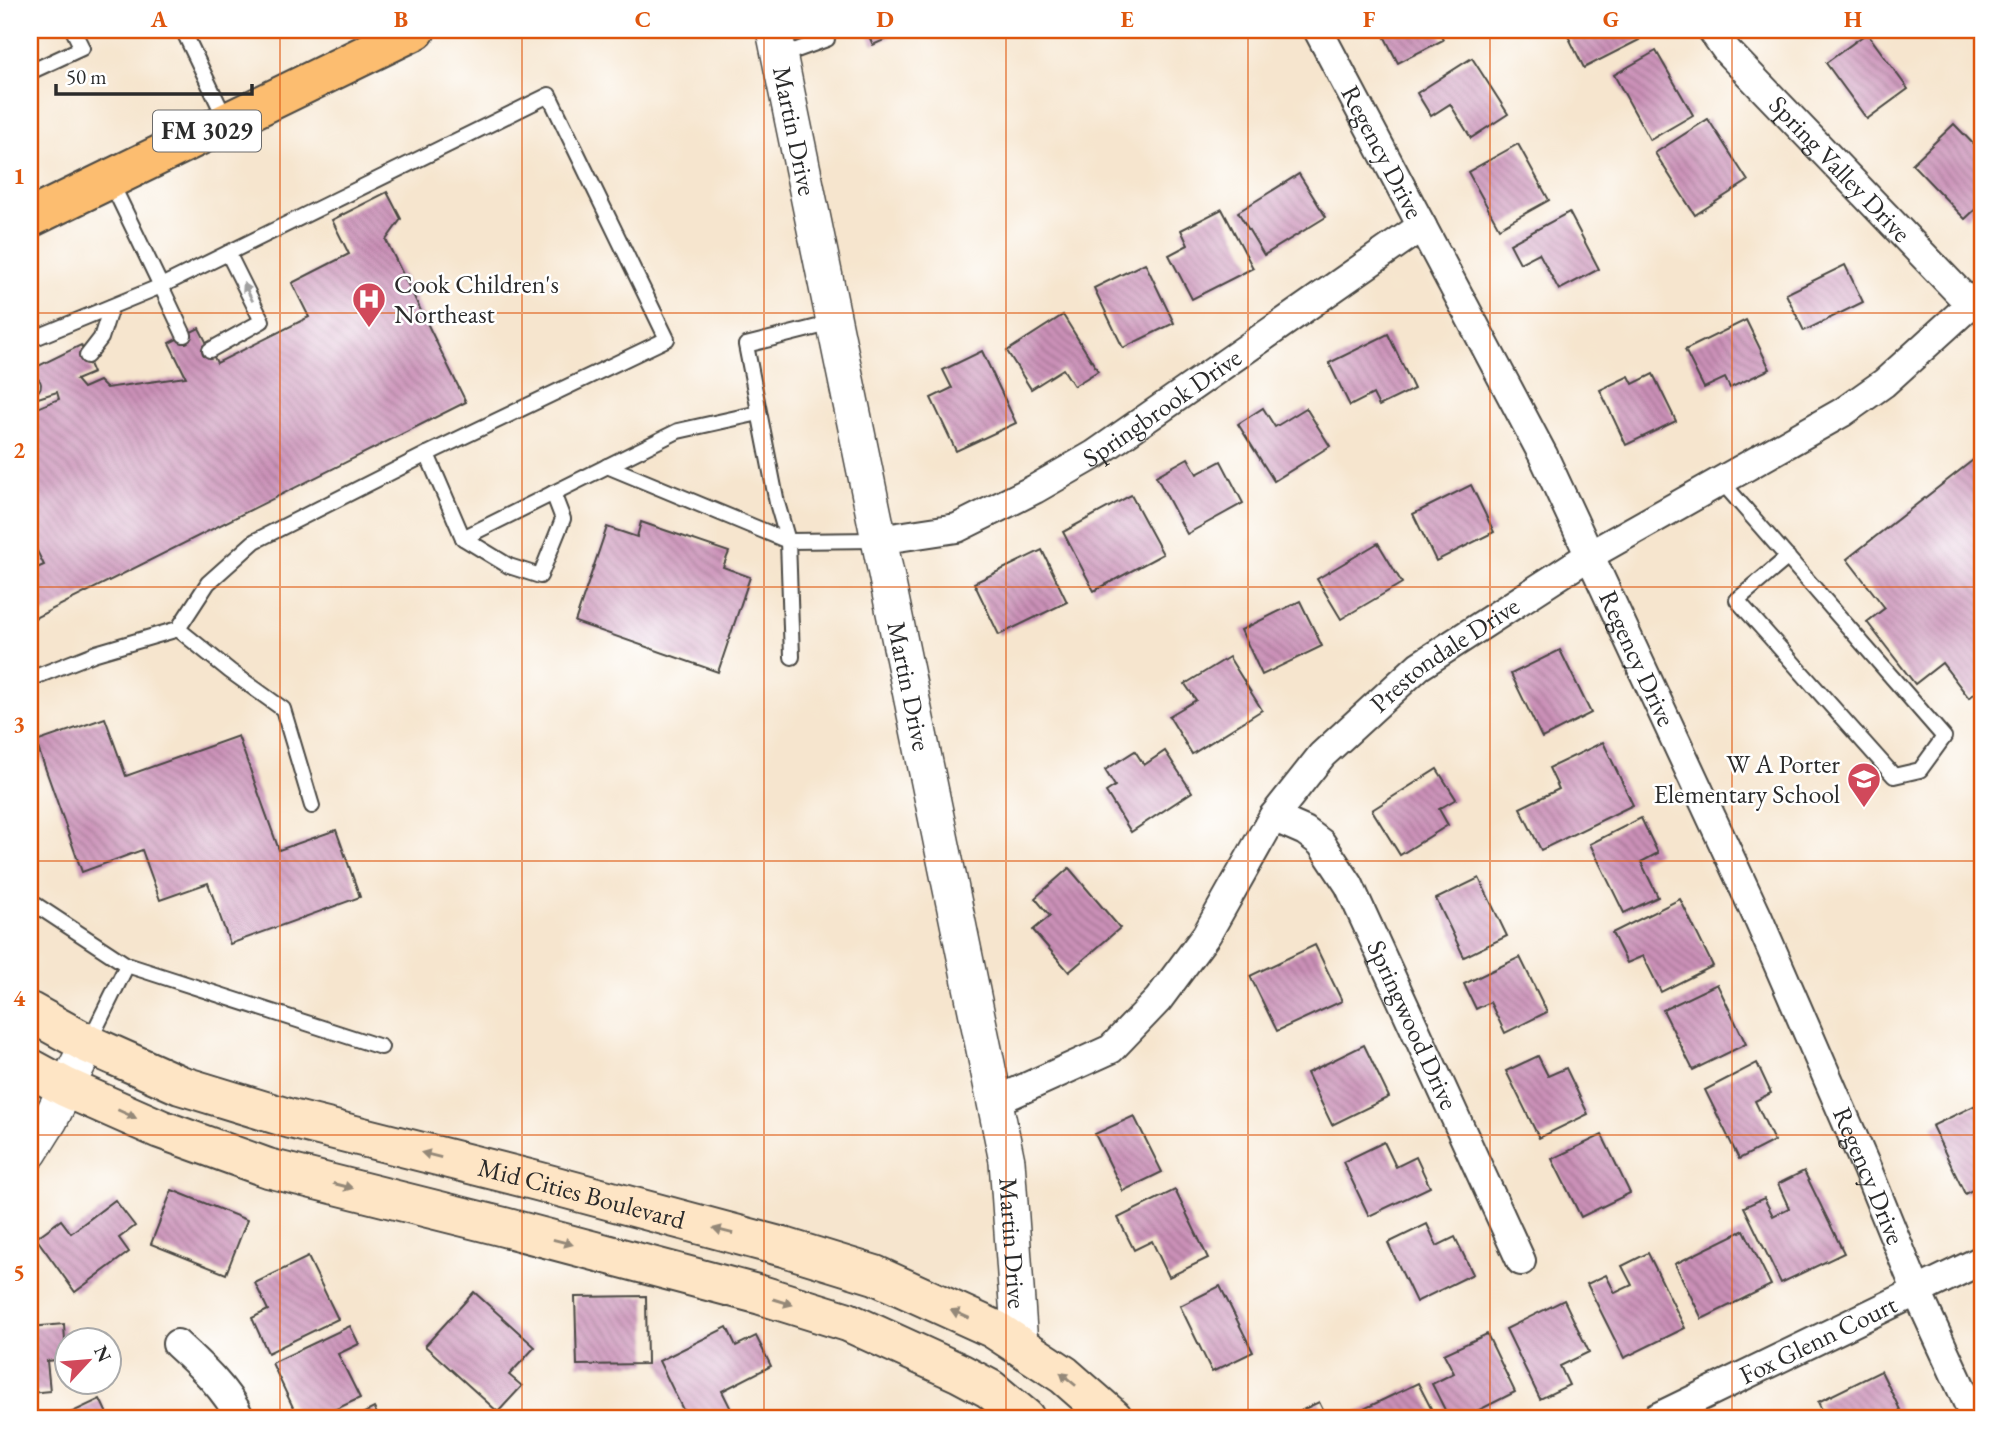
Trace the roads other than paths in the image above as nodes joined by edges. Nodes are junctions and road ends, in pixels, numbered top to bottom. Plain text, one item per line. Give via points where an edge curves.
1 (74, 30) edge
2 (183, 30) edge
3 (416, 30) edge
4 (828, 30) edge
5 (1318, 30) edge
6 (1713, 30) edge
7 (776, 43) edge
8 (30, 72) edge
9 (227, 122) junction
10 (110, 179) junction
11 (30, 218) edge
12 (1422, 226) junction
13 (228, 253) junction
14 (161, 286) junction
15 (1976, 300) edge
16 (111, 307) junction
17 (833, 323) junction
18 (184, 335) dead end
19 (30, 340) edge
20 (210, 350) dead end
21 (87, 356) dead end
22 (759, 413) junction
23 (426, 454) junction
24 (607, 466) junction
25 (1721, 481) junction
26 (553, 493) junction
27 (463, 538) junction
28 (878, 540) junction
29 (788, 541) junction
30 (1590, 555) junction
31 (1788, 557) junction
32 (178, 629) junction
33 (792, 657) dead end
34 (30, 679) edge
35 (312, 806) dead end
36 (1273, 817) junction
37 (30, 901) edge
38 (127, 965) junction
39 (30, 1012) edge
40 (88, 1044) junction
41 (382, 1047) dead end
42 (30, 1068) edge
43 (65, 1087) junction
44 (994, 1102) junction
45 (30, 1152) edge
46 (1982, 1260) edge
47 (1521, 1261) dead end
48 (1917, 1292) junction
49 (819, 1313) junction
50 (177, 1345) dead end
51 (1020, 1345) junction
52 (240, 1418) edge
53 (1025, 1418) edge
54 (1113, 1418) edge
55 (1656, 1418) edge
56 (1975, 1418) edge

1 - 8 lane via 82,48
2 - 9 lane
3 - 9 main road, FM 3029
4 - 7 lane via 827,39
5 - 12 street, Regency Drive
6 - 15 street, Spring Valley Drive via 1727,51
7 - 17 street, Martin Drive
9 - 10 main road, FM 3029
10 - 11 main road, FM 3029
10 - 14 lane
12 - 28 street, Springbrook Drive via 1094,455 957,528
12 - 30 street, Regency Drive via 1543,454
13 - 14 lane
20 -> 13 lane via 262,321
13 - 23 lane via 548,95 667,339
14 - 16 lane
14 - 18 lane
15 - 25 street, Prestondale Drive via 1884,383 1843,412
16 - 19 lane
16 - 21 lane via 101,338
17 - 22 lane via 746,345
17 - 28 street, Martin Drive
22 - 24 lane via 678,431
22 - 29 lane
23 - 27 lane
23 - 32 lane via 255,541 208,583
24 - 26 lane
24 - 29 lane
25 - 30 street, Prestondale Drive
25 - 31 lane
26 - 27 lane
26 - 27 lane via 563,519 540,576 509,565
28 - 29 lane
28 - 44 street, Martin Drive
29 - 33 lane
30 - 36 street, Prestondale Drive via 1419,666 1322,755
30 - 48 street, Regency Drive via 1758,918
31 - 31 lane via 1944,737 1920,770 1894,776 1737,600
32 - 34 lane via 96,653
32 - 35 lane via 283,709
36 - 44 street, Prestondale Drive via 1207,934 1157,1000 1111,1049
36 - 47 street, Springwood Drive via 1321,843 1349,885
37 - 38 lane
38 - 40 lane
38 - 41 lane
39 - 40 main road, Mid Cities Boulevard
40 - 43 street
51 -> 40 main road, Mid Cities Boulevard via 875,1275 537,1181 291,1119 180,1085
42 - 43 main road, Mid Cities Boulevard
43 - 45 street
43 -> 49 main road, Mid Cities Boulevard via 160,1129 268,1168 518,1230
44 - 51 street, Martin Drive via 1007,1161
46 - 48 street, Fox Glenn Court
48 - 55 street, Fox Glenn Court
48 - 56 street, Regency Drive
49 - 51 main road via 864,1307 963,1351 1003,1352
49 - 53 main road, Mid Cities Boulevard via 960,1373 990,1389
50 - 52 street via 206,1371
54 -> 51 main road, Mid Cities Boulevard via 1064,1375

